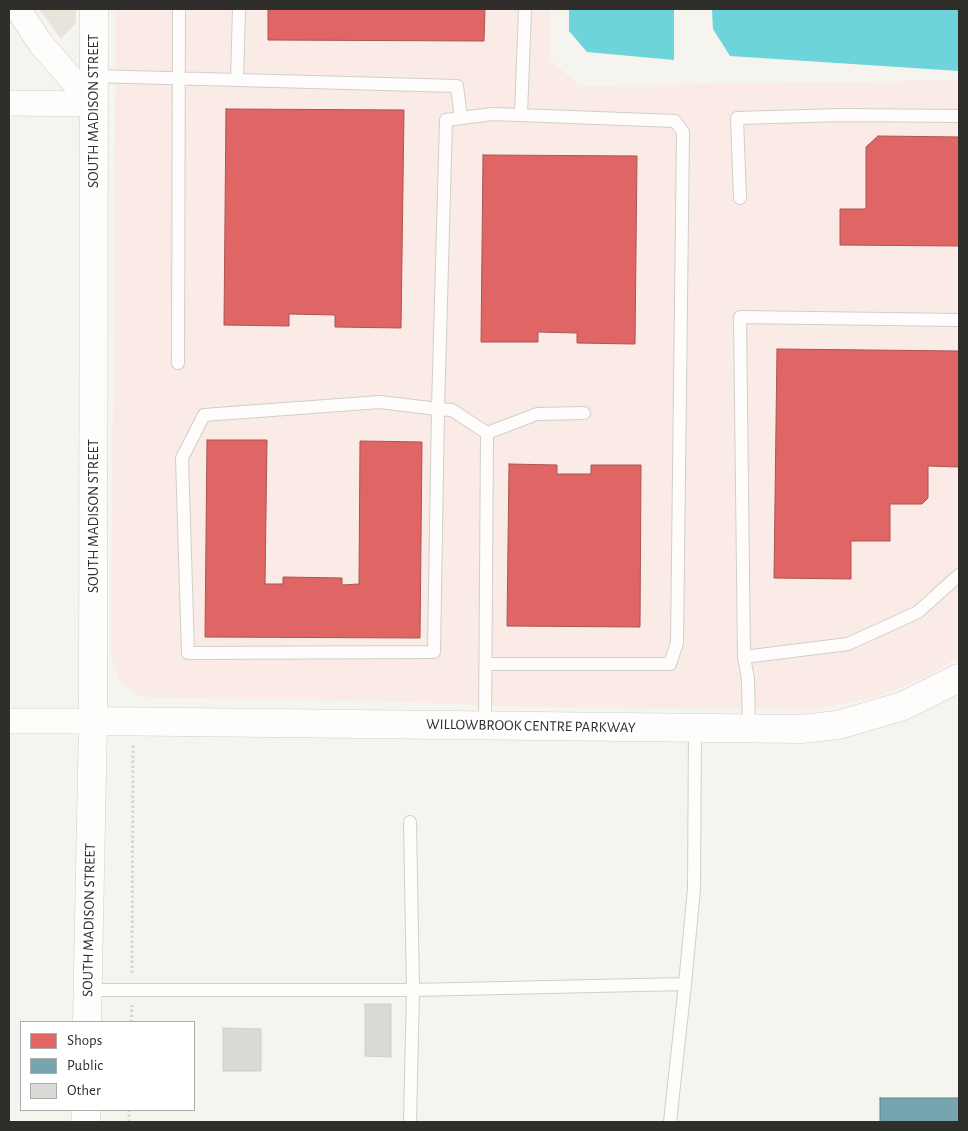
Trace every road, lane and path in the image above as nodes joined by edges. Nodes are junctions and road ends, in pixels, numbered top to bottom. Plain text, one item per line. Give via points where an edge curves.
1 (18, 9) edge
2 (94, 9) edge
3 (179, 9) edge
4 (239, 9) edge
5 (525, 9) edge
6 (93, 76) junction
7 (179, 78) junction
8 (237, 80) junction
9 (9, 103) edge
10 (93, 104) junction
11 (522, 115) junction
12 (959, 116) edge
13 (462, 118) junction
14 (740, 198) dead end
15 (959, 320) edge
16 (178, 363) dead end
17 (438, 409) junction
18 (584, 413) dead end
19 (487, 433) junction
20 (959, 575) edge
21 (744, 656) junction
22 (486, 664) junction
23 (959, 678) edge
24 (9, 721) edge
25 (93, 721) junction
26 (133, 722) junction
27 (486, 725) junction
28 (695, 728) junction
29 (749, 730) junction
30 (410, 822) dead end
31 (685, 984) junction
32 (88, 990) junction
33 (413, 990) junction
34 (132, 991) junction
35 (87, 1021) edge
36 (131, 1021) edge
37 (410, 1122) edge
38 (670, 1122) edge

1 - 10 street via 41,44
2 - 6 street, SOUTH MADISON STREET
3 - 7 lane
4 - 8 lane
5 - 11 lane
6 - 7 lane
6 - 10 street, SOUTH MADISON STREET
7 - 8 lane
7 - 16 lane
8 - 13 lane via 457,86
9 - 10 street
10 - 25 street, SOUTH MADISON STREET
11 - 13 lane
11 - 22 lane via 675,121 683,132 677,643 670,664
12 - 14 lane via 737,118
13 - 17 lane via 446,120
15 - 21 lane via 740,317
17 - 17 lane via 434,652 188,653 182,458 204,415 380,402
17 - 19 lane via 452,410
18 - 19 lane via 537,414
19 - 22 lane
20 - 21 lane via 918,612 848,644
21 - 29 lane
22 - 27 lane
23 - 29 street, WILLOWBROOK CENTRE PARKWAY via 903,706 838,725
24 - 25 street
25 - 26 street, WILLOWBROOK CENTRE PARKWAY
25 - 32 street, SOUTH MADISON STREET
26 - 27 street, WILLOWBROOK CENTRE PARKWAY
26 - 34 path
27 - 28 street, WILLOWBROOK CENTRE PARKWAY
28 - 29 street, WILLOWBROOK CENTRE PARKWAY
28 - 31 lane via 694,889
30 - 33 lane
31 - 33 lane
31 - 38 lane
32 - 34 lane
32 - 35 street, SOUTH MADISON STREET
33 - 34 lane
33 - 37 lane
34 - 36 path

